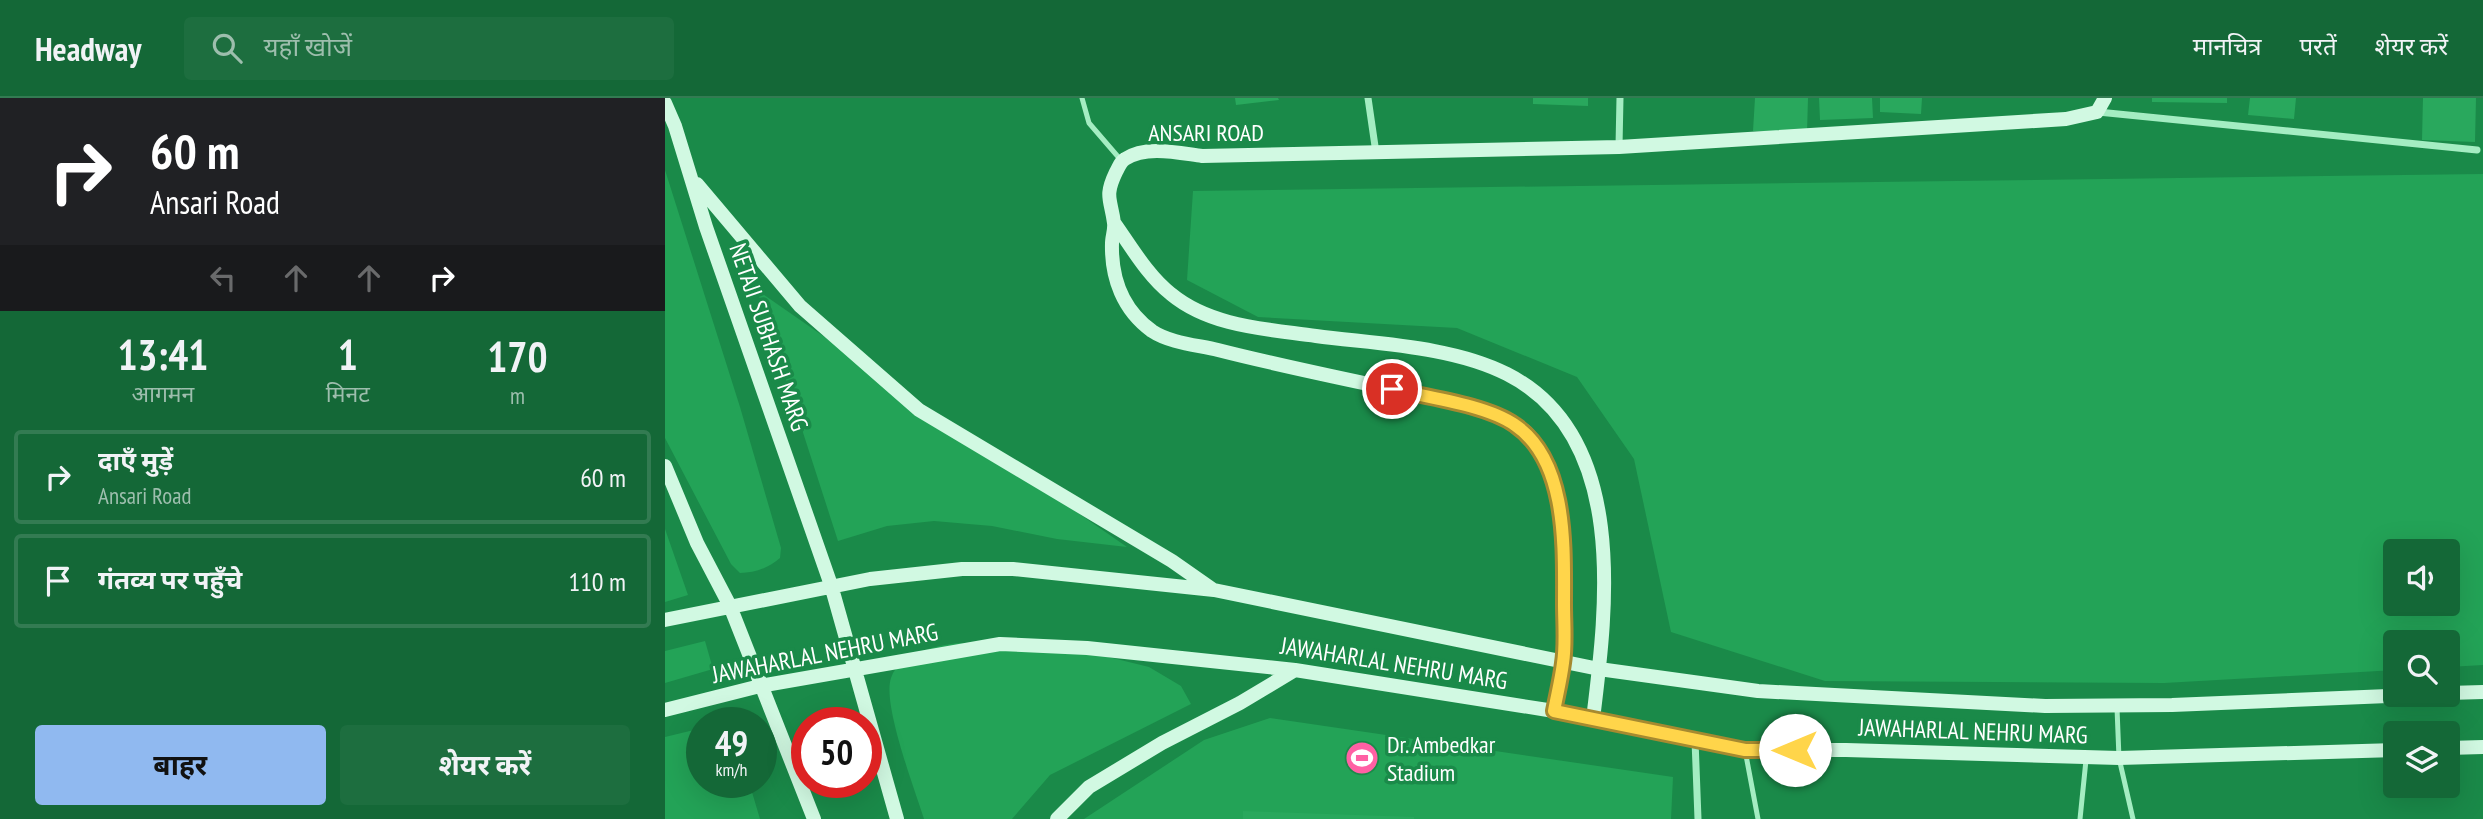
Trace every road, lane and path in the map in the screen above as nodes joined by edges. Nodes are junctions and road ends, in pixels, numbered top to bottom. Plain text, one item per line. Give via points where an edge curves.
1 (1082, 98) edge
2 (1368, 98) edge
3 (1620, 98) edge
4 (2105, 98) edge
5 (665, 103) edge
6 (2097, 112) junction
7 (1619, 148) junction
8 (2477, 150) dead end
9 (1376, 154) junction
10 (1122, 161) junction
11 (692, 178) junction
12 (1115, 224) junction
13 (665, 466) edge
14 (831, 585) junction
15 (1214, 590) junction
16 (730, 606) junction
17 (665, 620) edge
18 (1563, 661) junction
19 (856, 669) junction
20 (1599, 669) junction
21 (1295, 670) junction
22 (760, 686) junction
23 (2483, 692) edge
24 (2460, 693) edge
25 (2383, 696) edge
26 (2116, 705) junction
27 (665, 710) edge
28 (1554, 711) junction
29 (1593, 719) junction
30 (1695, 740) junction
31 (2483, 747) edge
32 (2460, 748) edge
33 (1745, 750) junction
34 (2383, 750) edge
35 (2086, 757) junction
36 (2119, 758) junction
37 (814, 819) edge
38 (897, 819) edge
39 (1057, 819) edge
40 (1697, 819) edge
41 (1758, 819) edge
42 (2080, 819) edge
43 (2133, 819) edge

1 - 10 lane via 1089,123
2 - 9 street
3 - 7 street
4 - 6 main road
5 - 11 main road, NETAJI SUBHASH MARG
6 - 7 main road, ANSARI ROAD via 2066,119
6 - 8 street
7 - 9 main road, ANSARI ROAD
9 - 10 main road, ANSARI ROAD via 1202,156 1167,152 1138,153
10 - 12 main road, ANSARI ROAD via 1109,186
11 - 14 main road, NETAJI SUBHASH MARG
11 - 15 main road via 800,306 919,410
12 - 18 main road, ANSARI ROAD via 1114,269 1121,296 1135,317 1154,332 1491,413 1528,434 1549,467 1561,512
12 - 20 main road via 1170,294 1224,321 1458,357 1505,373 1534,390 1560,418 1580,450 1596,499 1604,596
13 - 16 main road
14 - 15 main road, JAWAHARLAL NEHRU MARG via 962,569 1013,569
14 - 16 main road, JAWAHARLAL NEHRU MARG
14 - 19 main road, NETAJI SUBHASH MARG
15 - 18 main road, JAWAHARLAL NEHRU MARG
16 - 17 main road, JAWAHARLAL NEHRU MARG
16 - 22 main road
18 - 20 main road, JAWAHARLAL NEHRU MARG
18 - 28 main road, ANSARI ROAD
19 - 21 main road, JAWAHARLAL NEHRU MARG via 1000,644 1087,648
19 - 22 main road, JAWAHARLAL NEHRU MARG
19 - 38 main road, NETAJI SUBHASH MARG
20 - 26 main road, JAWAHARLAL NEHRU MARG via 1758,691 2045,706
20 - 29 main road
21 - 28 main road, JAWAHARLAL NEHRU MARG
21 - 39 main road via 1089,788
22 - 27 main road, JAWAHARLAL NEHRU MARG
22 - 37 main road
23 - 24 main road
25 - 26 main road, JAWAHARLAL NEHRU MARG
26 - 36 lane, JAWAHARLAL NEHRU MARG
28 - 29 main road, JAWAHARLAL NEHRU MARG
29 - 30 main road, JAWAHARLAL NEHRU MARG
30 - 33 main road, JAWAHARLAL NEHRU MARG
30 - 40 street
31 - 32 main road
33 - 35 main road, JAWAHARLAL NEHRU MARG
33 - 41 lane
34 - 36 main road, JAWAHARLAL NEHRU MARG
35 - 36 main road, JAWAHARLAL NEHRU MARG
35 - 42 lane
36 - 43 lane

